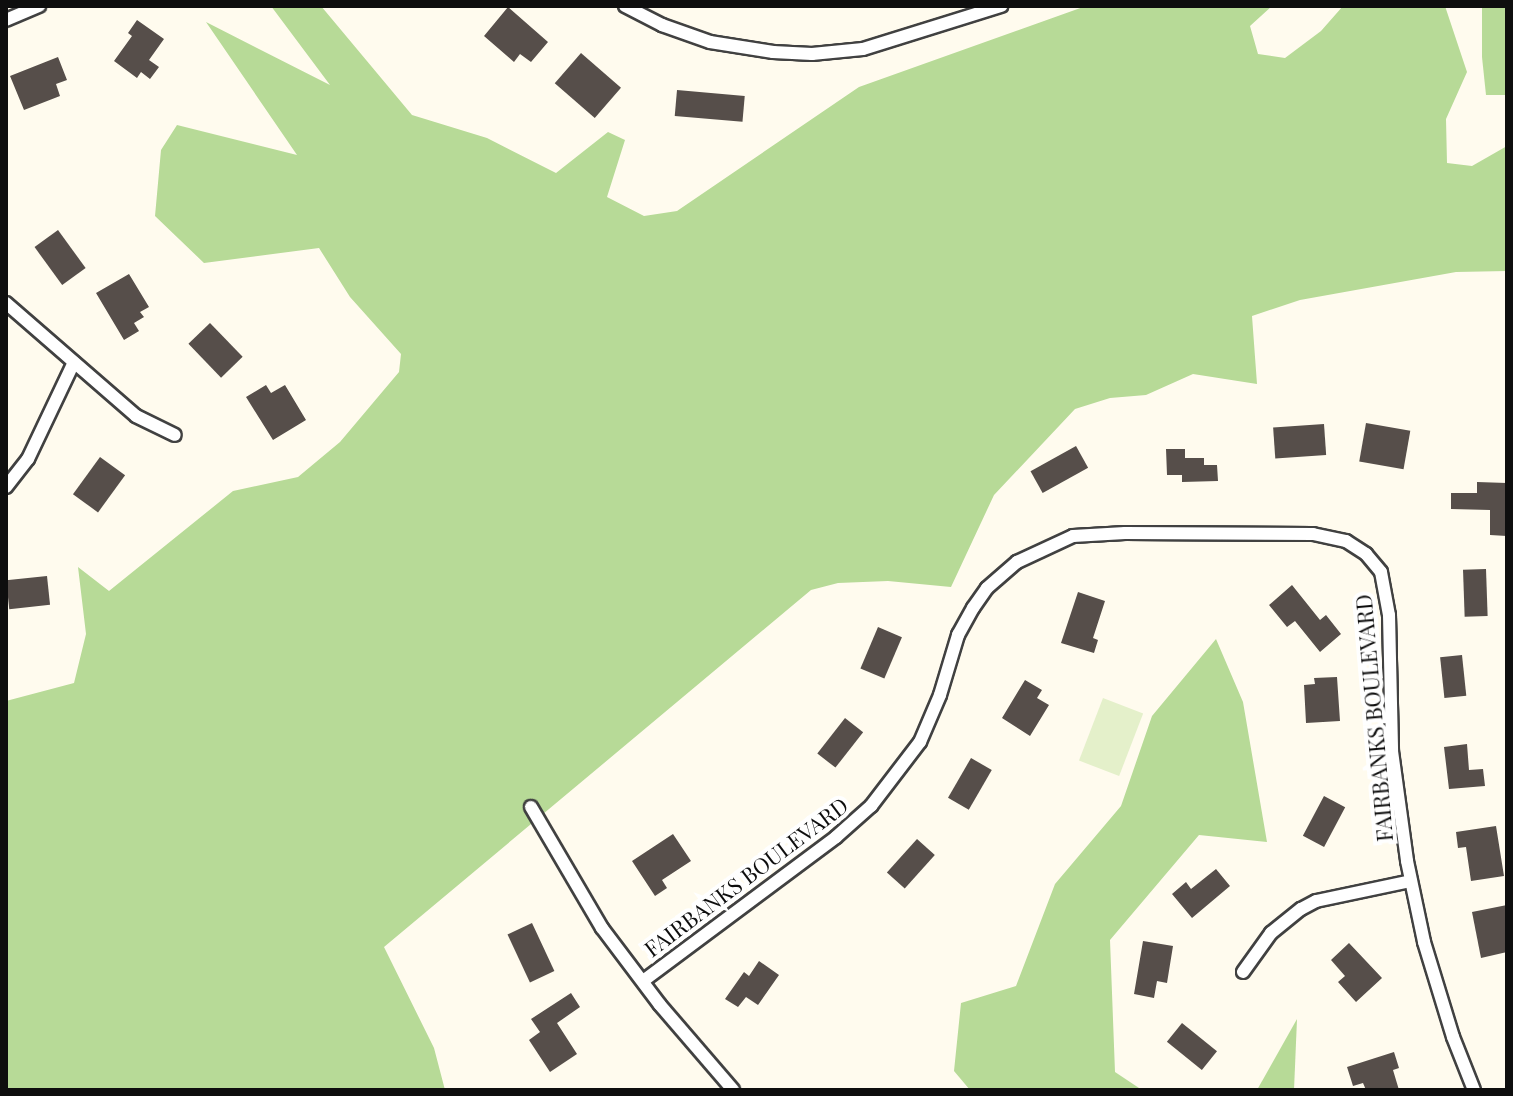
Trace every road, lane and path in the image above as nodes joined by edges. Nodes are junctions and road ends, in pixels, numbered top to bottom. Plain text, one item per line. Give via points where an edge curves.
1 (39, 6) edge
2 (625, 6) edge
3 (1001, 6) edge
4 (6, 20) edge
5 (6, 303) edge
6 (74, 362) junction
7 (175, 435) dead end
8 (6, 487) edge
9 (531, 807) dead end
10 (1411, 881) junction
11 (1243, 972) dead end
12 (643, 981) junction
13 (733, 1090) edge
14 (1474, 1090) edge

1 - 4 street
2 - 3 street via 710,42 812,54 863,49
5 - 6 street
6 - 7 street via 136,416
6 - 8 street via 28,459
9 - 12 street via 602,928
10 - 11 street via 1316,901 1301,909 1271,933
10 - 12 street, FAIRBANKS BOULEVARD via 1392,751 1389,615 1381,572 1366,554 1346,541 1313,534 1073,536 1017,562 987,588 958,635 920,742 871,806
10 - 14 street, FAIRBANKS BOULEVARD via 1448,1023
12 - 13 street

